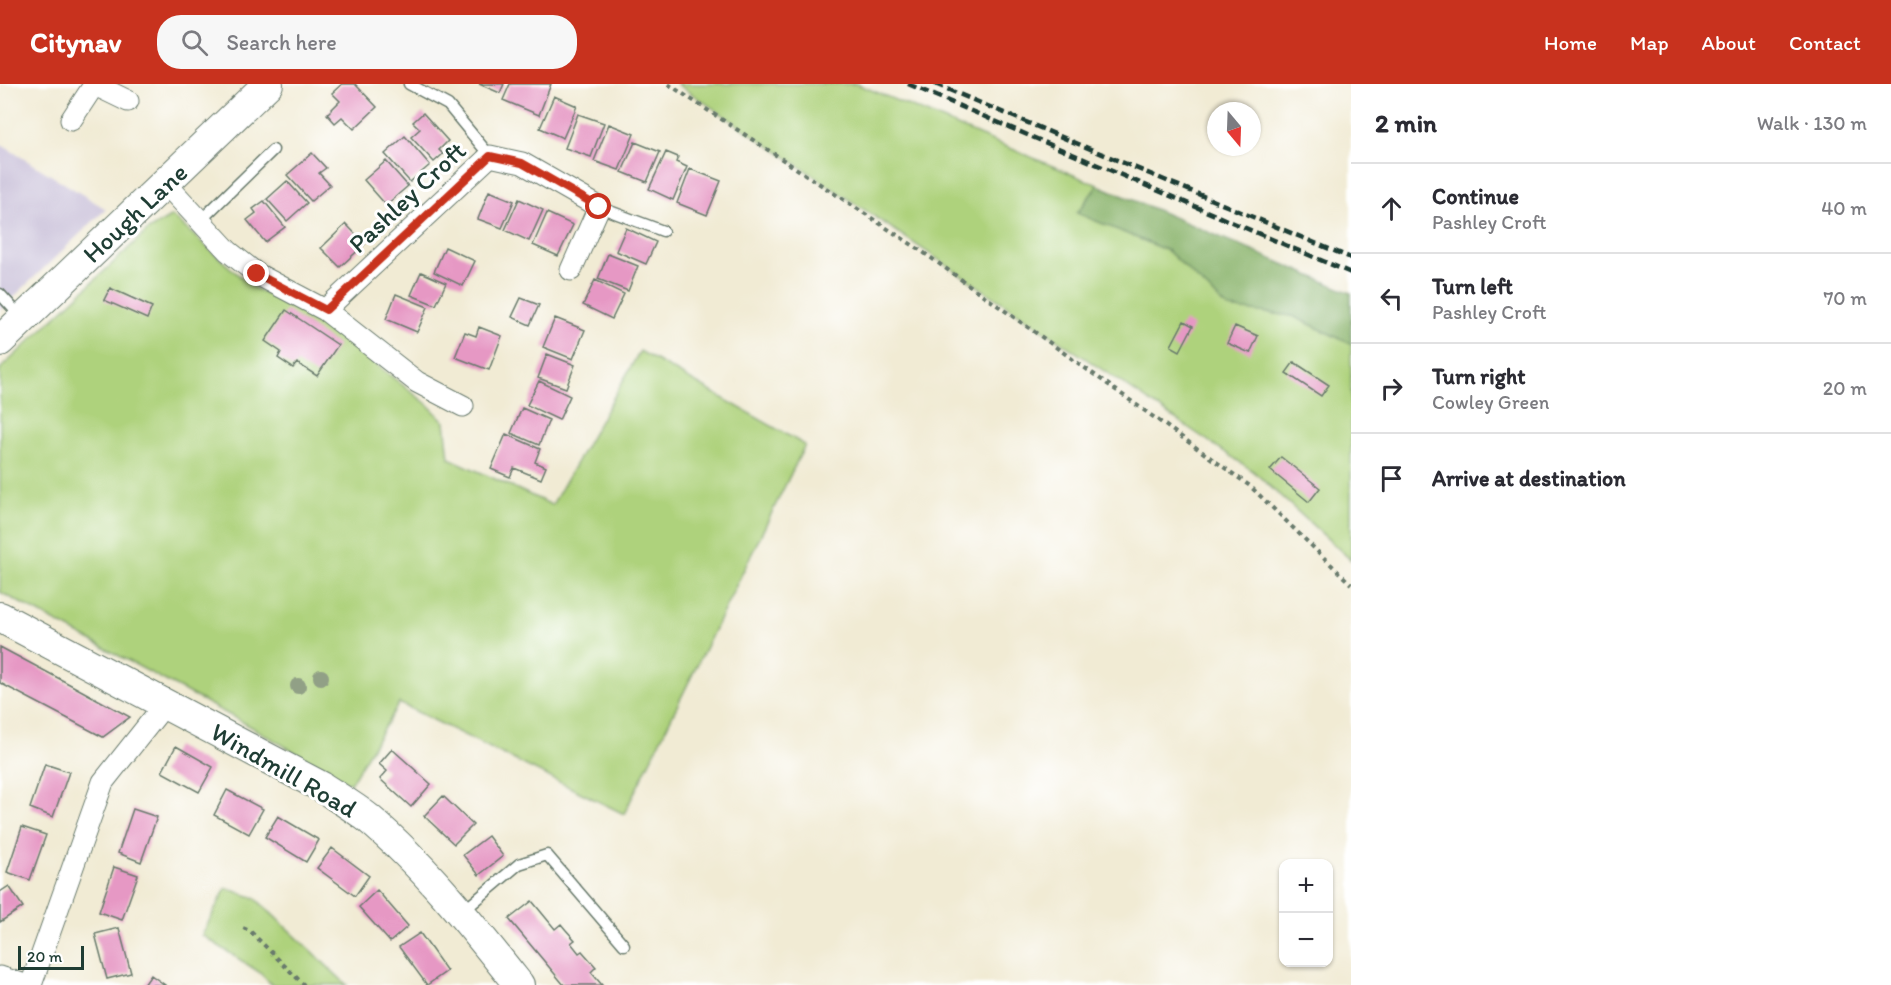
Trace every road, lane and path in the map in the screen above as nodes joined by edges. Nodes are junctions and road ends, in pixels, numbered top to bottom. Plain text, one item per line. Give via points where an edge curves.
1 (93, 84) edge
2 (268, 84) edge
3 (409, 84) edge
4 (668, 84) edge
5 (128, 101) dead end
6 (71, 120) dead end
7 (273, 150) dead end
8 (490, 156) junction
9 (166, 184) junction
10 (599, 207) junction
11 (200, 221) junction
12 (663, 231) dead end
13 (571, 270) dead end
14 (0, 294) edge
15 (326, 310) junction
16 (23, 319) junction
17 (0, 341) edge
18 (463, 406) dead end
19 (1351, 584) edge
20 (0, 617) edge
21 (165, 704) junction
22 (461, 913) junction
23 (243, 928) dead end
24 (624, 945) dead end
25 (0, 977) edge
26 (25, 985) edge
27 (31, 985) edge
28 (304, 985) edge
29 (519, 985) edge

1 - 5 street
1 - 6 street
2 - 9 street, Hough Lane
3 - 8 lane via 448,105
4 - 19 path via 920,250 1250,486
7 - 11 lane
8 - 10 street, Pashley Croft via 522,163
8 - 15 street, Pashley Croft
9 - 11 street
9 - 16 street, Hough Lane
10 - 12 lane
10 - 13 street
11 - 15 street via 257,274
14 - 16 lane
15 - 18 street via 417,382
16 - 17 street, Hough Lane
20 - 21 street, Windmill Road
21 - 22 street, Windmill Road via 322,787 367,818
21 - 27 street via 103,782
22 - 24 lane via 519,864 547,855
22 - 29 street, Windmill Road
23 - 28 path
25 - 26 street

